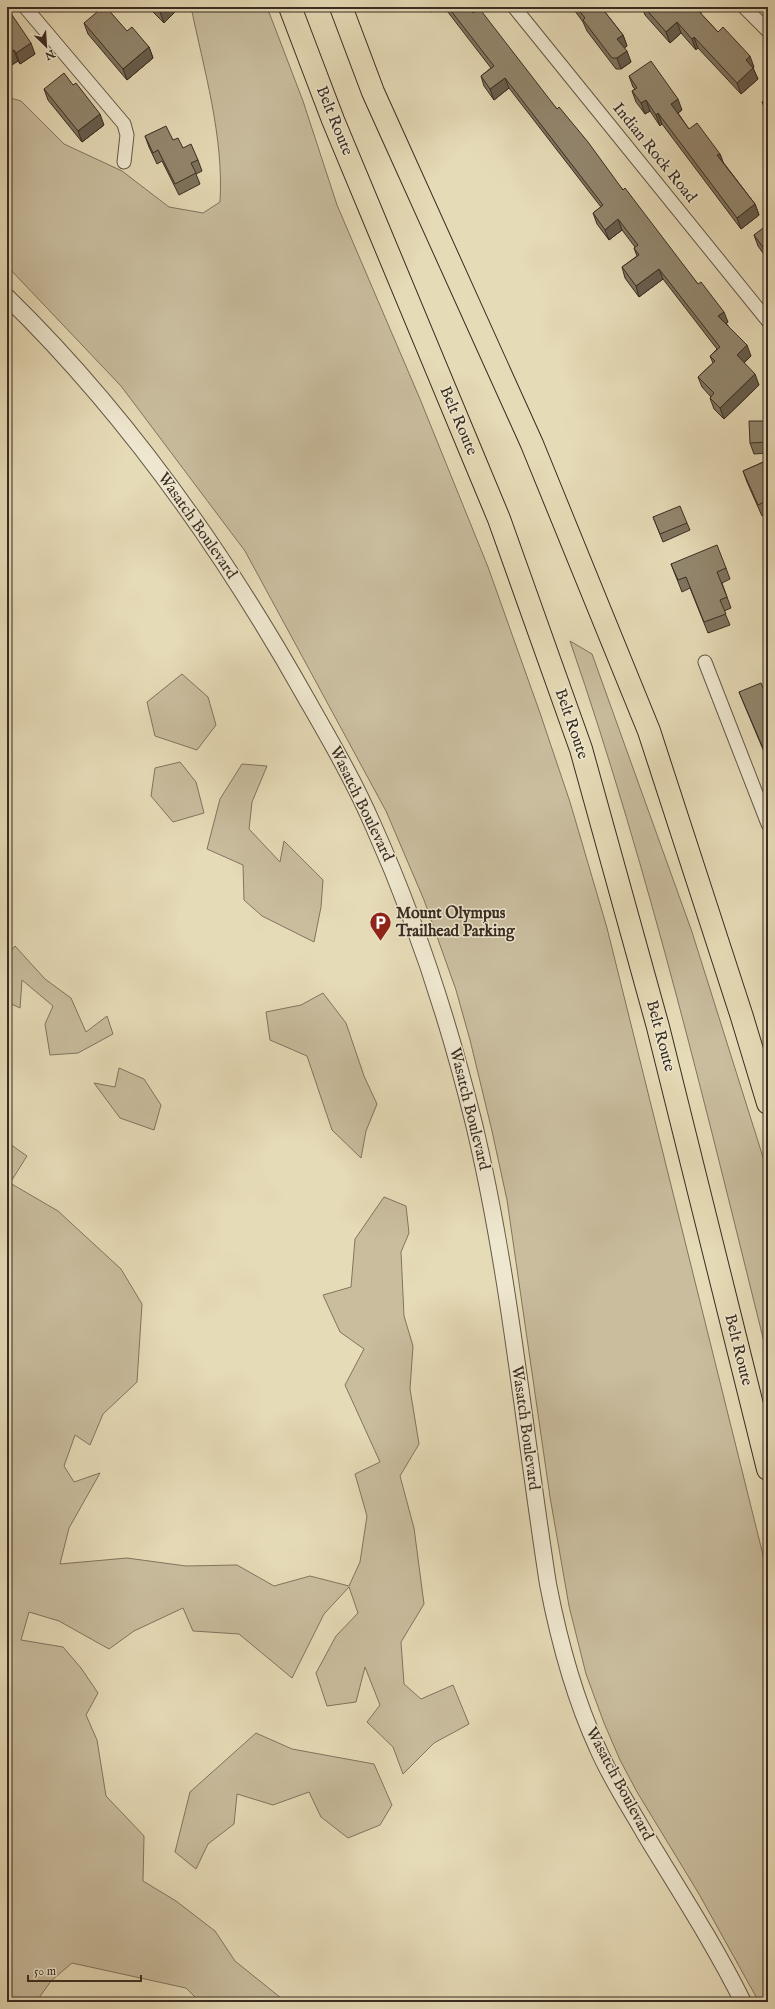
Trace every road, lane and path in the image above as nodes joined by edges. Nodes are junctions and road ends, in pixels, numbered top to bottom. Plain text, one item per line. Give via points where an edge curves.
1 (25, 7) edge
2 (290, 7) edge
3 (341, 7) edge
4 (514, 7) edge
5 (744, 7) edge
6 (768, 31) edge
7 (124, 162) dead end
8 (7, 297) edge
9 (768, 321) edge
10 (705, 662) dead end
11 (768, 824) edge
12 (768, 1103) edge
13 (768, 1469) edge
14 (743, 2002) edge

1 - 7 street via 124,124 127,135
2 - 13 highway, Belt Route via 333,120 499,519 581,749 658,1027
3 - 12 highway via 373,92 532,444 649,732
4 - 9 street, Indian Rock Road
5 - 6 street
8 - 14 street, Wasatch Boulevard via 104,400 198,523 288,666 351,778 382,844 437,993 474,1125 497,1239 548,1584 572,1683 588,1728 610,1774
10 - 11 street

